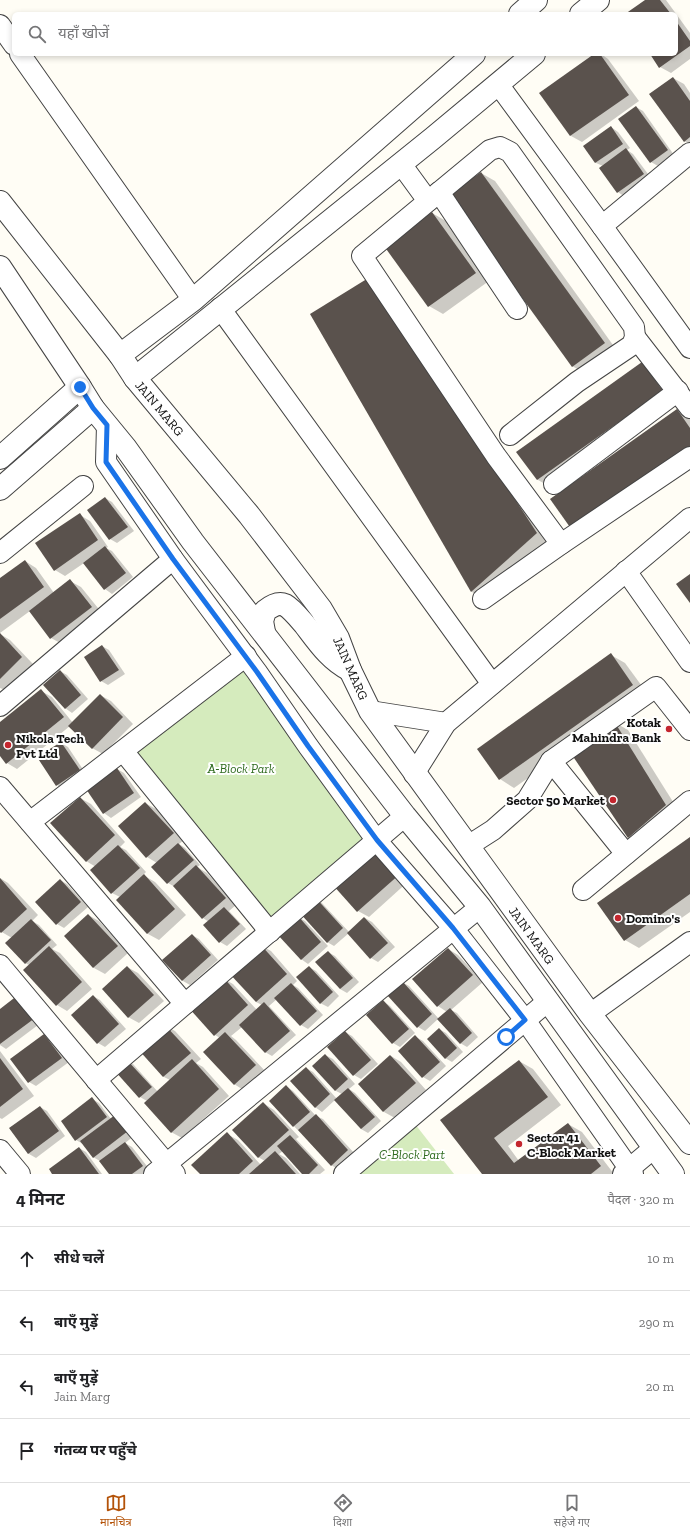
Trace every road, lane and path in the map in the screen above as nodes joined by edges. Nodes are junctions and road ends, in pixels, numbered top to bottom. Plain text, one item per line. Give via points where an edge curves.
1 (536, 0) edge
2 (598, 0) edge
3 (522, 12) edge
4 (583, 12) edge
5 (0, 25) edge
6 (12, 42) edge
7 (21, 56) edge
8 (472, 56) edge
9 (532, 56) edge
10 (498, 84) junction
11 (690, 153) edge
12 (401, 164) junction
13 (434, 197) junction
14 (0, 202) edge
15 (602, 226) junction
16 (0, 267) edge
17 (193, 300) junction
18 (220, 308) junction
19 (517, 309) dead end
20 (636, 337) junction
21 (690, 348) edge
22 (120, 355) junction
23 (135, 378) junction
24 (80, 387) junction
25 (678, 391) junction
26 (93, 408) junction
27 (690, 408) edge
28 (107, 425) junction
29 (510, 434) dead end
30 (690, 457) edge
31 (0, 458) edge
32 (554, 484) dead end
33 (83, 486) dead end
34 (0, 489) edge
35 (690, 518) edge
36 (561, 544) junction
37 (0, 553) edge
38 (173, 559) junction
39 (626, 572) junction
40 (482, 599) dead end
41 (264, 632) junction
42 (246, 656) junction
43 (690, 662) edge
44 (350, 670) junction
45 (492, 684) junction
46 (0, 706) edge
47 (370, 711) junction
48 (446, 723) junction
49 (690, 730) edge
50 (123, 751) junction
51 (551, 761) junction
52 (414, 774) junction
53 (0, 787) edge
54 (690, 801) edge
55 (405, 816) junction
56 (30, 822) junction
57 (377, 840) junction
58 (468, 846) junction
59 (626, 854) junction
60 (583, 890) dead end
61 (480, 907) junction
62 (453, 928) junction
63 (270, 932) junction
64 (688, 949) edge
65 (0, 965) edge
66 (548, 1001) junction
67 (185, 1004) junction
68 (590, 1014) junction
69 (525, 1020) junction
70 (96, 1080) junction
71 (690, 1143) edge
72 (654, 1148) junction
73 (0, 1150) edge
74 (165, 1171) edge
75 (628, 1172) edge
76 (20, 1174) edge
77 (344, 1174) edge
78 (673, 1174) edge

1 - 3 street
2 - 4 street
5 - 6 street
7 - 17 street
8 - 17 street
9 - 10 street
10 - 12 street
10 - 15 street
11 - 15 street
12 - 13 street
12 - 18 street
13 - 19 street
13 - 20 street via 490,150 500,147 510,152 634,327
13 - 36 street via 362,256 496,456
14 - 22 street, JAIN MARG
15 - 21 street
16 - 24 street, JAIN MARG
17 - 22 street
18 - 23 street
18 - 45 street
20 - 25 street
20 - 29 street via 632,345 577,382
22 - 23 street, JAIN MARG
23 - 44 street, JAIN MARG via 249,515 321,609 338,638
24 - 26 street, JAIN MARG
24 - 31 street
25 - 27 street
25 - 32 street
26 - 28 street, JAIN MARG
26 - 34 street
28 - 38 street via 106,462
28 - 41 street, JAIN MARG via 193,542
30 - 36 street
33 - 37 street
35 - 39 street
36 - 40 street
38 - 42 street
38 - 46 street
39 - 43 street
39 - 45 street
41 - 44 street via 262,621 265,611 276,605 284,605 298,616 330,657
41 - 55 street, JAIN MARG
42 - 50 street
42 - 57 street
44 - 47 street, JAIN MARG
45 - 48 street
47 - 48 street
47 - 52 street, JAIN MARG
48 - 52 street
49 - 51 street via 656,687
50 - 56 street
50 - 63 street
51 - 58 street via 527,800 493,830
51 - 59 street
52 - 58 street, JAIN MARG
53 - 56 street
54 - 59 street
55 - 57 street
55 - 61 street, JAIN MARG
56 - 67 street
57 - 62 street
57 - 63 street
58 - 68 street, JAIN MARG
59 - 60 street
61 - 62 street
61 - 66 street, JAIN MARG
62 - 69 street
62 - 74 street
63 - 67 street
64 - 68 street
65 - 70 street
66 - 69 street
66 - 72 street, JAIN MARG
67 - 70 street
68 - 71 street, JAIN MARG
69 - 75 street
69 - 77 street
70 - 74 street
72 - 75 street
72 - 78 street, JAIN MARG
73 - 76 street

